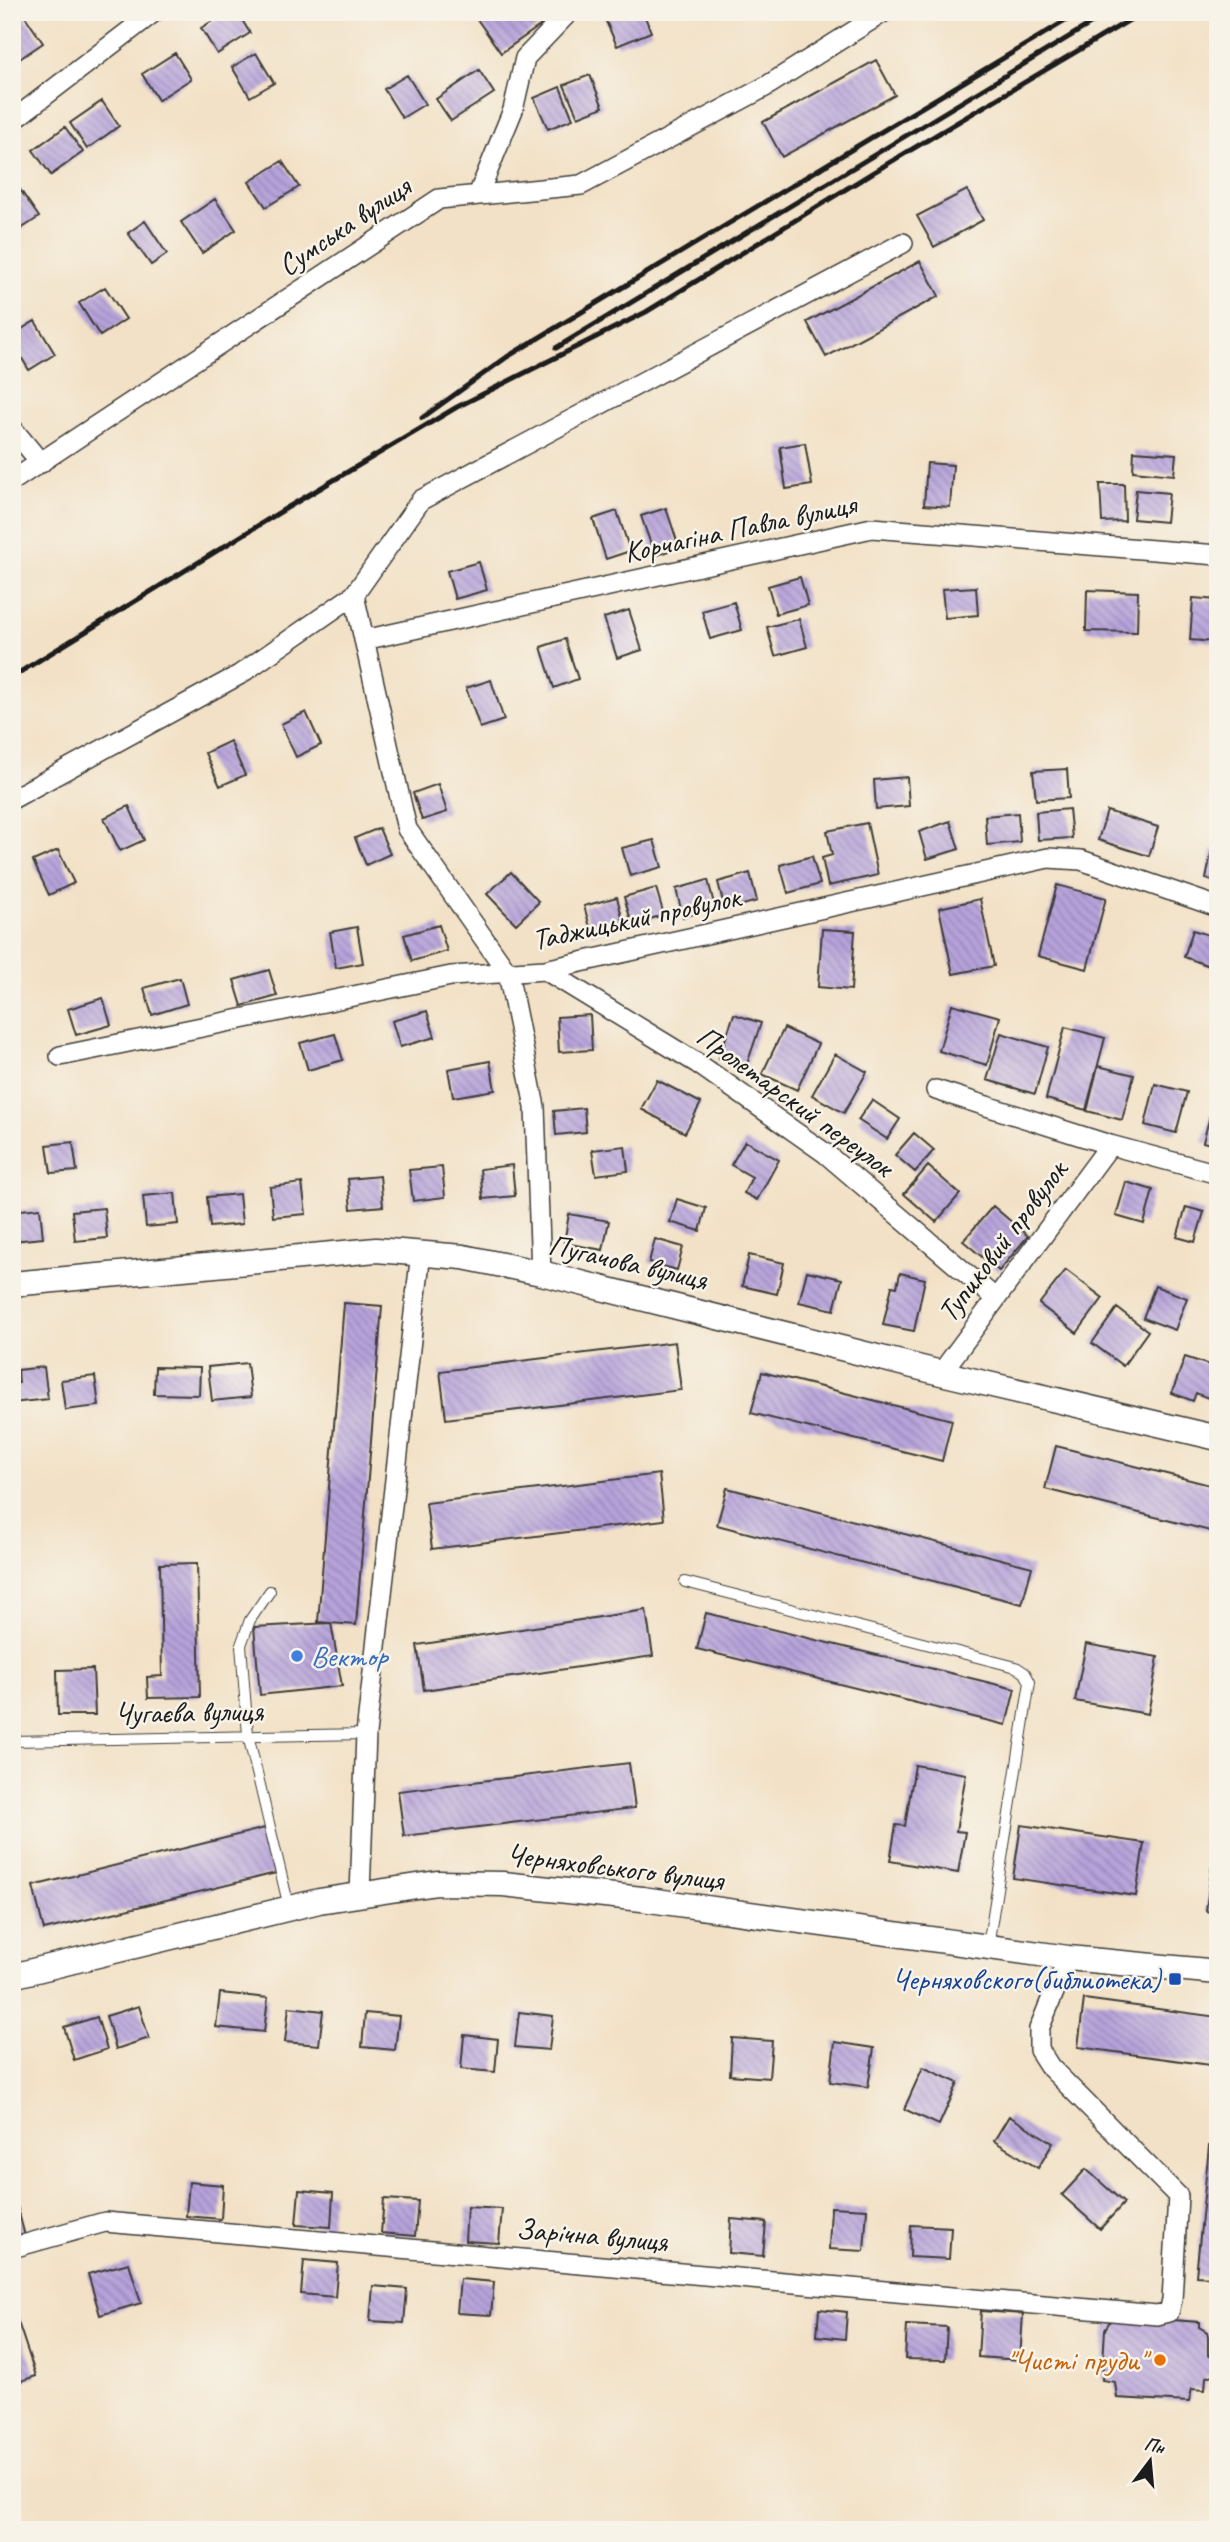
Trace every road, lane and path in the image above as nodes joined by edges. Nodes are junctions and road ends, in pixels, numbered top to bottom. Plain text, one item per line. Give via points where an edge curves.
1 (154, 12) edge
2 (569, 12) edge
3 (884, 12) edge
4 (12, 121) edge
5 (478, 195) junction
6 (903, 243) dead end
7 (12, 428) edge
8 (41, 463) junction
9 (12, 481) edge
10 (1218, 555) edge
11 (354, 594) junction
12 (365, 640) junction
13 (12, 799) edge
14 (1218, 907) edge
15 (545, 970) junction
16 (508, 973) junction
17 (60, 1056) dead end
18 (936, 1090) dead end
19 (1110, 1145) junction
20 (1218, 1174) edge
21 (421, 1252) junction
22 (541, 1273) junction
23 (12, 1284) edge
24 (996, 1299) junction
25 (941, 1373) junction
26 (1218, 1438) edge
27 (685, 1582) dead end
28 (270, 1591) dead end
29 (366, 1734) junction
30 (248, 1735) junction
31 (12, 1741) edge
32 (360, 1894) junction
33 (289, 1908) junction
34 (988, 1947) junction
35 (1068, 1958) junction
36 (1218, 1972) edge
37 (12, 1976) edge
38 (12, 2248) edge

1 - 4 street
2 - 5 street via 525,58 513,110
3 - 5 street, Сумська вулиця via 765,87 580,184
5 - 8 street, Сумська вулиця via 439,199
6 - 11 street via 421,500
7 - 8 street
8 - 9 street, Сумська вулиця
10 - 12 street, Корчагіна Павла вулиця via 872,528
11 - 12 street
11 - 13 street via 239,675
12 - 16 street via 407,829
14 - 15 street, Таджицький провулок via 1081,860 1048,858
15 - 16 street, Таджицький провулок
15 - 24 street, Пролетарский переулок via 697,1063 825,1153
16 - 17 street, Таджицький провулок via 451,976
16 - 22 street via 535,1107
18 - 19 street, Тупиковий провулок
19 - 20 street, Тупиковий провулок
19 - 24 street, Тупиковий провулок
21 - 22 street, Пугачова вулиця
21 - 23 street, Пугачова вулиця via 376,1250
21 - 29 street
22 - 25 street, Пугачова вулиця
24 - 25 street, Тупиковий провулок
25 - 26 street, Пугачова вулиця
27 - 34 lane via 1025,1673 1030,1682
28 - 30 lane via 250,1620 241,1645
29 - 30 lane, Чугаєва вулиця
29 - 32 street
30 - 31 lane, Чугаєва вулиця
30 - 33 lane
32 - 33 street, Черняховського вулиця
32 - 34 street, Черняховського вулиця via 437,1883 503,1884
33 - 37 street, Черняховського вулиця
34 - 35 street, Черняховського вулиця
35 - 36 street, Черняховського вулиця
35 - 38 street, Зарічна вулиця via 1039,2029 1039,2050 1050,2067 1178,2196 1169,2312 1157,2315 105,2222

